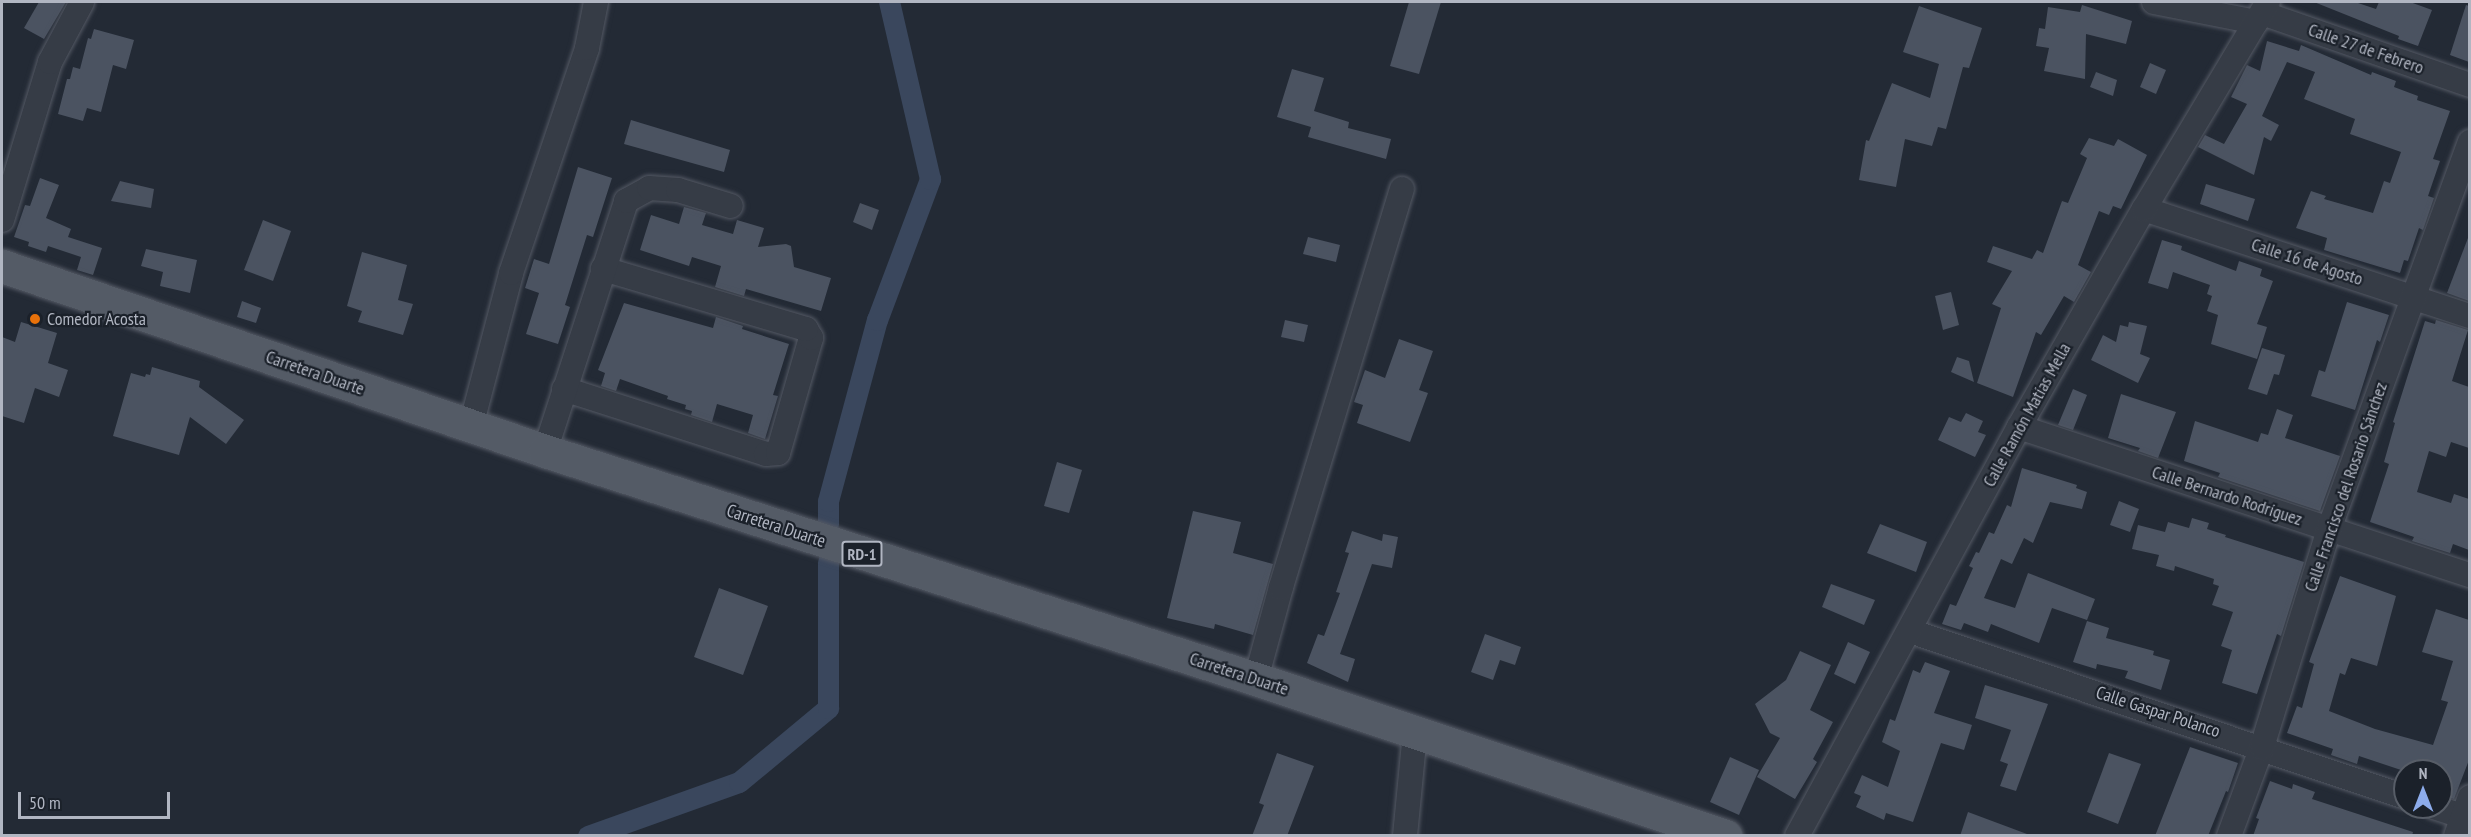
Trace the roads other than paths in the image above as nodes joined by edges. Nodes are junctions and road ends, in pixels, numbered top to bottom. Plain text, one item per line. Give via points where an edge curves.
1 (82, 2) edge
2 (596, 2) edge
3 (2154, 2) edge
4 (2262, 12) edge
5 (2469, 85) edge
6 (2469, 142) edge
7 (1402, 189) dead end
8 (731, 206) dead end
9 (2144, 209) junction
10 (2, 220) edge
11 (2, 266) edge
12 (603, 269) junction
13 (2412, 297) junction
14 (2469, 316) edge
15 (564, 389) junction
16 (471, 426) junction
17 (2019, 428) junction
18 (545, 451) junction
19 (2329, 529) junction
20 (2469, 575) edge
21 (1910, 631) junction
22 (1256, 679) junction
23 (1415, 732) junction
24 (2262, 747) junction
25 (2393, 793) edge
26 (1405, 836) edge
27 (1725, 836) edge
28 (1797, 836) edge
29 (2229, 836) edge

1 - 10 street via 50,62
2 - 16 street via 587,48 511,273
3 - 4 street, Calle 27 de Febrero
4 - 5 street, Calle 27 de Febrero
4 - 9 street, Calle Ramón Matías Mella
6 - 13 street, Calle Francisco del Rosario Sánchez
7 - 22 street
8 - 12 street via 678,190 649,188 626,201
9 - 13 street, Calle 16 de Agosto
9 - 17 street, Calle Ramón Matías Mella
11 - 16 main road, Carretera Duarte / RD-1
12 - 15 street
12 - 15 street via 806,329 811,338 778,453 766,454
13 - 14 street, Calle 16 de Agosto
13 - 19 street, Calle Francisco del Rosario Sánchez
15 - 18 street
16 - 18 main road, Carretera Duarte / RD-1
17 - 19 street, Calle Bernardo Rodríguez
17 - 21 street, Calle Ramón Matías Mella
18 - 22 main road, Carretera Duarte / RD-1
19 - 20 street, Calle Bernardo Rodríguez
19 - 24 street, Calle Francisco del Rosario Sánchez
21 - 24 street, Calle Gaspar Polanco
21 - 28 street, Calle Ramón Matías Mella
22 - 23 main road, Carretera Duarte / RD-1
23 - 26 street
23 - 27 main road, Carretera Duarte / RD-1
24 - 25 street, Calle Gaspar Polanco
24 - 29 street, Calle Francisco del Rosario Sánchez

